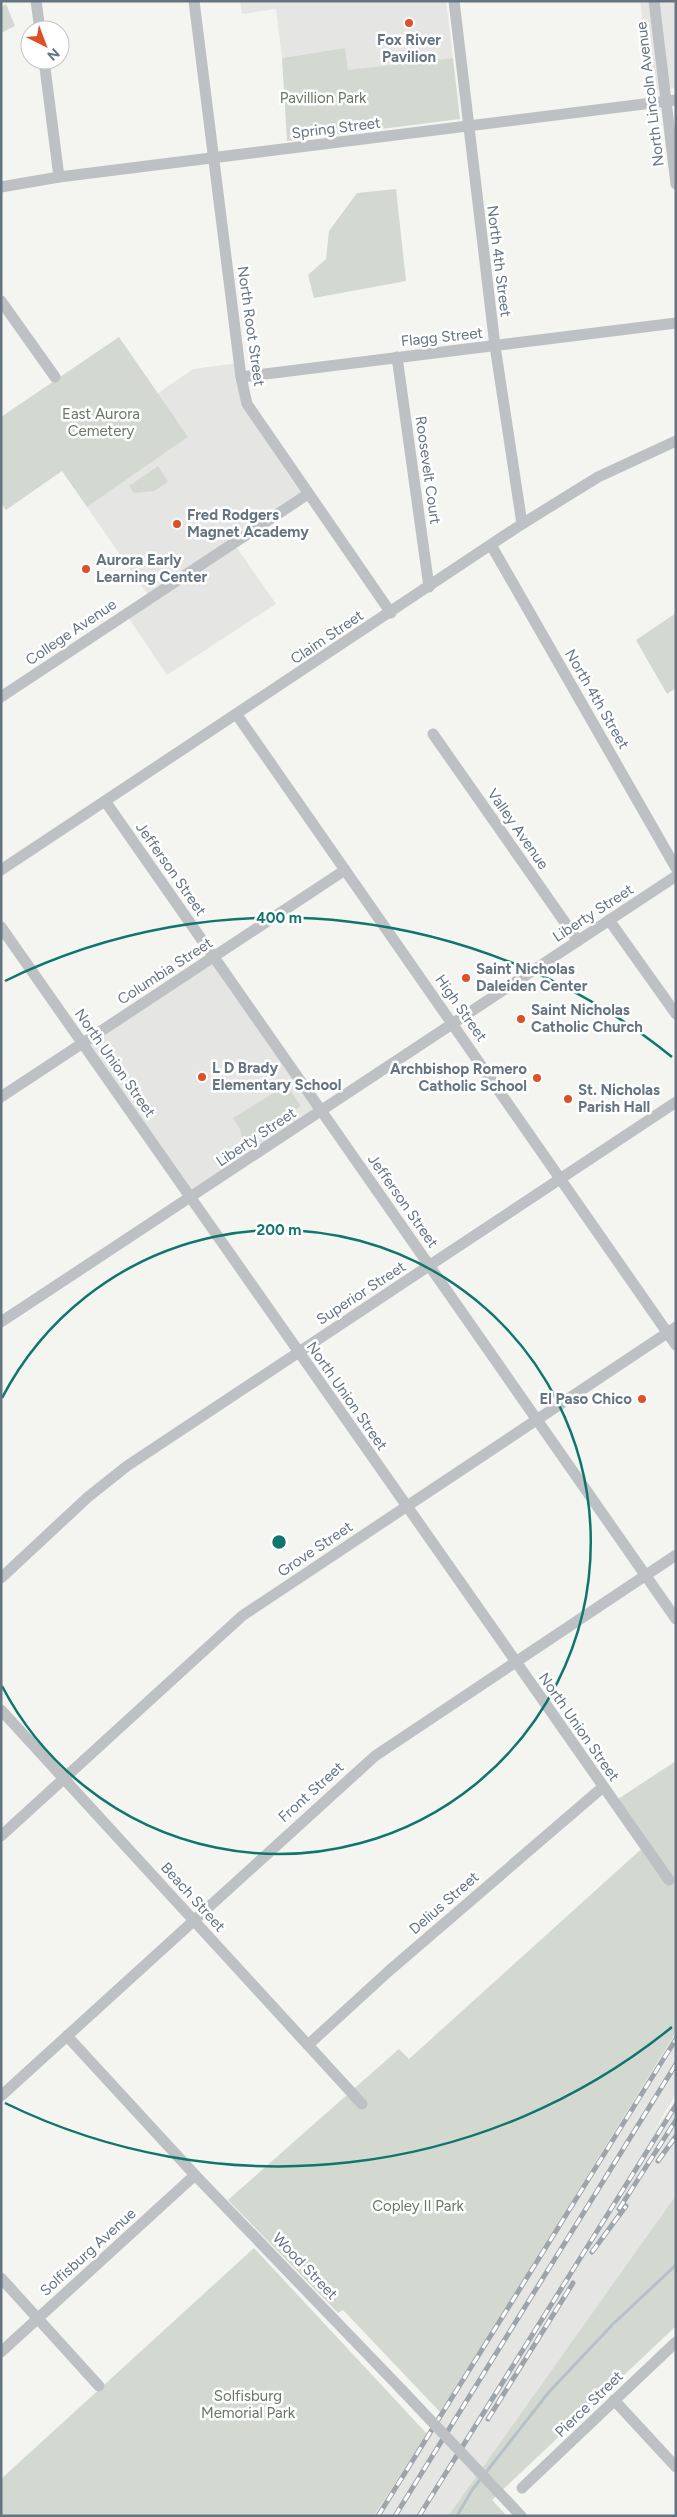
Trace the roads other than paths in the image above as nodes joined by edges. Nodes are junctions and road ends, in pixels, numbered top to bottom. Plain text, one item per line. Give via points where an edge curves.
1 (36, 1) edge
2 (194, 1) edge
3 (454, 1) edge
4 (654, 1) edge
5 (39, 20) edge
6 (45, 70) edge
7 (671, 101) edge
8 (470, 127) junction
9 (214, 159) junction
10 (59, 177) junction
11 (676, 184) edge
12 (1, 187) edge
13 (1, 301) edge
14 (676, 322) edge
15 (495, 346) junction
16 (397, 357) junction
17 (55, 377) dead end
18 (241, 377) junction
19 (676, 441) edge
20 (308, 494) junction
21 (522, 524) junction
22 (491, 545) junction
23 (429, 587) junction
24 (391, 612) junction
25 (1, 697) edge
26 (237, 715) junction
27 (433, 734) dead end
28 (105, 800) junction
29 (676, 868) edge
30 (1, 870) edge
31 (345, 870) junction
32 (676, 876) edge
33 (610, 920) junction
34 (1, 927) edge
35 (578, 941) junction
36 (214, 957) junction
37 (676, 1014) edge
38 (453, 1024) junction
39 (83, 1043) junction
40 (1, 1097) edge
41 (676, 1102) edge
42 (322, 1111) junction
43 (561, 1178) junction
44 (191, 1198) junction
45 (430, 1266) junction
46 (1, 1322) edge
47 (672, 1330) edge
48 (676, 1345) edge
49 (298, 1352) junction
50 (537, 1420) junction
51 (406, 1507) junction
52 (676, 1555) edge
53 (645, 1575) junction
54 (1, 1578) edge
55 (676, 1619) edge
56 (515, 1662) junction
57 (1, 1710) edge
58 (64, 1778) junction
59 (602, 1788) junction
60 (1, 1836) edge
61 (670, 1880) dead end
62 (194, 1920) junction
63 (67, 2036) junction
64 (308, 2045) junction
65 (1, 2096) edge
66 (362, 2104) dead end
67 (194, 2175) junction
68 (1, 2278) edge
69 (38, 2318) junction
70 (676, 2342) edge
71 (1, 2352) edge
72 (99, 2386) dead end
73 (614, 2400) junction
74 (676, 2467) edge
75 (522, 2488) dead end
76 (522, 2516) edge

1 - 5 street
2 - 9 street, North Root Street
3 - 8 street, North 4th Street
4 - 7 street, North Lincoln Avenue
6 - 10 street
7 - 8 street, Spring Street
7 - 11 street, North Lincoln Avenue
8 - 9 street, Spring Street
8 - 15 street, North 4th Street
9 - 10 street, Spring Street
9 - 18 street, North Root Street
10 - 12 street, Spring Street
13 - 17 street
14 - 15 street, Flagg Street
15 - 16 street, Flagg Street
15 - 21 street, North 4th Street
16 - 18 street, Flagg Street
16 - 23 street, Roosevelt Court
18 - 20 street, North Root Street via 253,415
19 - 21 street, Claim Street via 598,477
20 - 24 street, North Root Street
20 - 25 street, College Avenue
21 - 22 street, Claim Street
22 - 23 street, Claim Street
22 - 29 street, North 4th Street
23 - 24 street, Claim Street
24 - 26 street, Claim Street
26 - 28 street, Claim Street
26 - 31 street, High Street
27 - 35 street, Valley Avenue
28 - 30 street, Claim Street
28 - 36 street, Jefferson Street
31 - 36 street, Columbia Street
31 - 38 street, High Street
32 - 33 street, Liberty Street
33 - 35 street, Liberty Street
33 - 37 street
34 - 39 street, North Union Street
35 - 38 street, Liberty Street
36 - 39 street, Columbia Street
36 - 42 street, Jefferson Street
38 - 42 street, Liberty Street
38 - 43 street, High Street
39 - 40 street, Columbia Street
39 - 44 street, North Union Street
41 - 43 street, Superior Street
42 - 44 street, Liberty Street
42 - 45 street, Jefferson Street
43 - 45 street, Superior Street
43 - 47 street, High Street
44 - 46 street, Liberty Street
44 - 49 street, North Union Street
45 - 49 street, Superior Street
45 - 50 street, Jefferson Street
47 - 48 street, High Street
47 - 50 street, Grove Street
49 - 51 street, North Union Street
49 - 54 street, Superior Street via 127,1466 88,1497
50 - 51 street, Grove Street
50 - 53 street, Jefferson Street
51 - 56 street, North Union Street
51 - 58 street, Grove Street via 242,1616
52 - 53 street, Front Street
53 - 55 street, Jefferson Street
53 - 56 street, Front Street
56 - 59 street, North Union Street
56 - 62 street, Front Street via 375,1756
57 - 58 street, Beach Street
58 - 60 street, Grove Street
58 - 62 street, Beach Street
59 - 61 street, North Union Street
59 - 64 street, Delius Street
62 - 63 street, Front Street
62 - 64 street, Beach Street
63 - 65 street, Front Street
63 - 67 street, Wood Street
64 - 66 street, Beach Street
67 - 69 street, Solfisburg Avenue
67 - 76 street, Wood Street, bridge
68 - 69 street
69 - 71 street, Solfisburg Avenue
69 - 72 street
70 - 73 street, Pierce Street
73 - 74 street
73 - 75 street, Pierce Street

